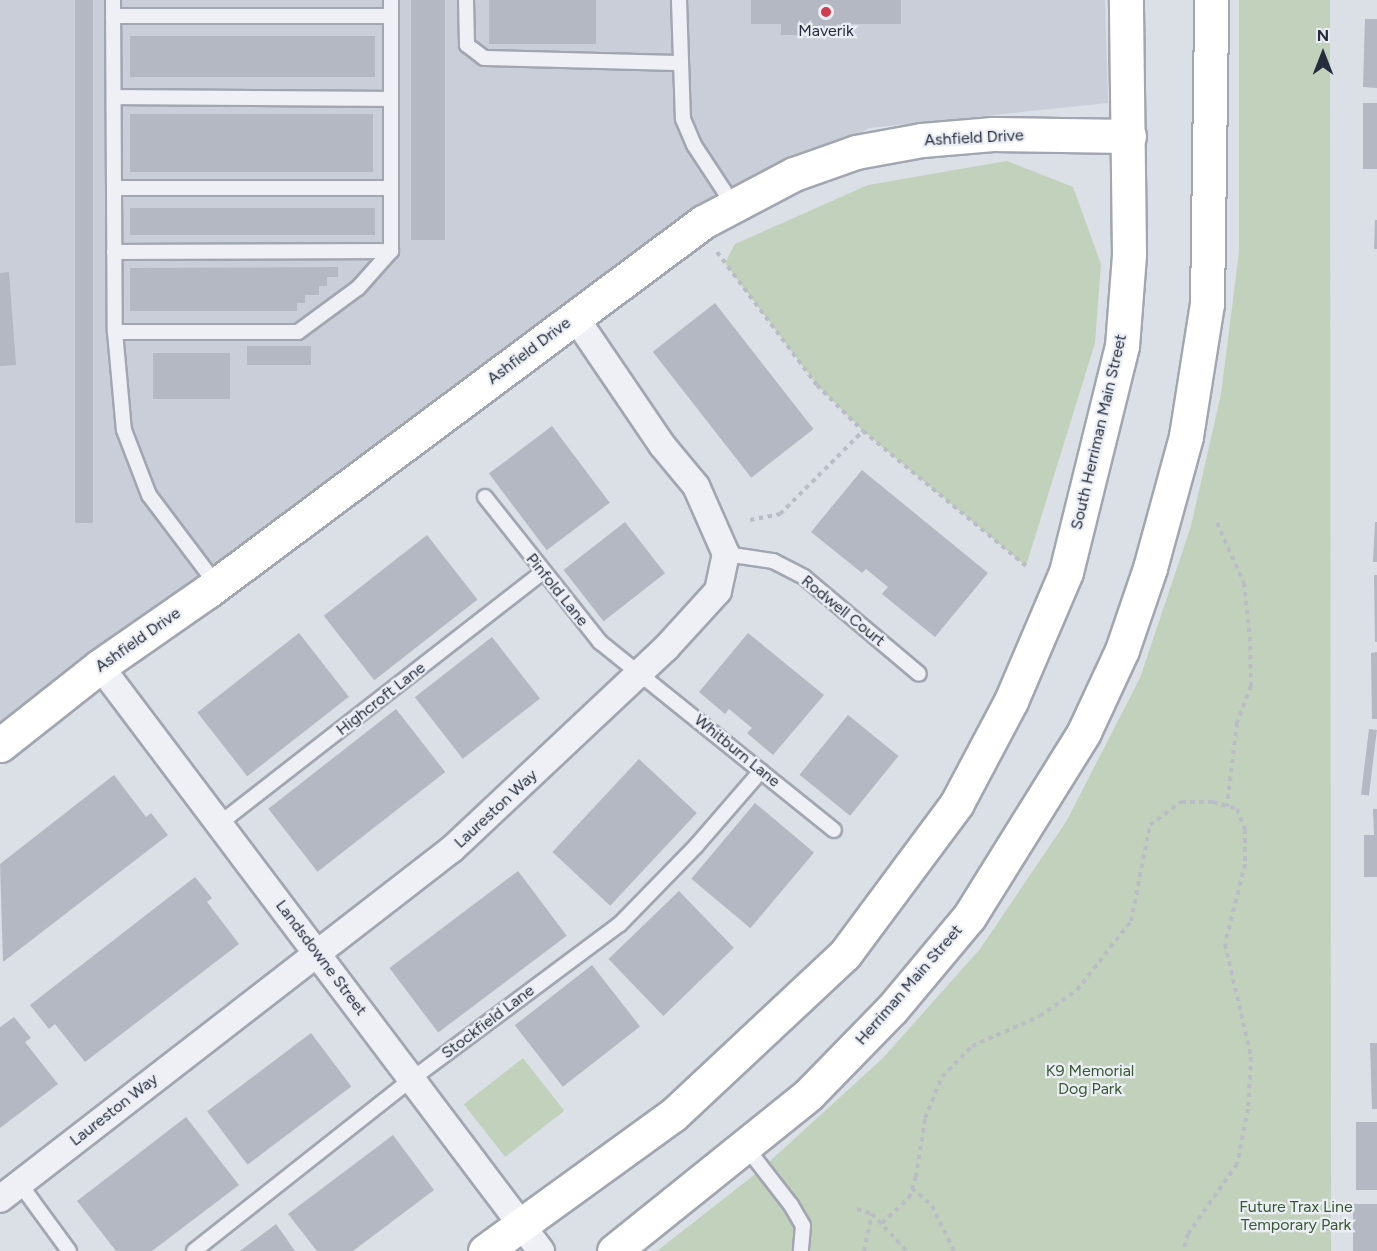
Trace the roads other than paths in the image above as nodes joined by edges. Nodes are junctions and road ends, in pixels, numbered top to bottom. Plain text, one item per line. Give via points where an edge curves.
1 (113, 0) edge
2 (391, 0) edge
3 (466, 0) edge
4 (679, 0) edge
5 (1126, 0) edge
6 (1211, 0) edge
7 (113, 16) junction
8 (391, 16) junction
9 (679, 63) junction
10 (114, 97) junction
11 (391, 99) junction
12 (1129, 136) junction
13 (114, 188) junction
14 (391, 188) junction
15 (734, 206) junction
16 (391, 251) junction
17 (114, 252) junction
18 (575, 317) junction
19 (115, 332) junction
20 (485, 497) dead end
21 (726, 554) junction
22 (542, 573) junction
23 (216, 584) junction
24 (100, 666) junction
25 (919, 674) dead end
26 (637, 676) junction
27 (0, 745) edge
28 (762, 771) junction
29 (219, 824) junction
30 (834, 830) dead end
31 (316, 951) junction
32 (412, 1079) junction
33 (746, 1147) junction
34 (20, 1184) junction
35 (0, 1199) edge
36 (520, 1224) junction
37 (69, 1251) edge
38 (194, 1251) edge
39 (485, 1251) edge
40 (541, 1251) edge
41 (614, 1251) edge
42 (801, 1251) edge

1 - 7 lane
2 - 8 lane
3 - 9 lane via 468,45 484,58
4 - 9 lane
5 - 12 main road, South Herriman Main Street
6 - 33 main road, Herriman Main Street via 1207,304 1186,436 1150,568 1122,650 1084,732 969,917 884,1017 809,1094
7 - 8 lane
7 - 10 lane
8 - 11 lane
9 - 15 lane via 683,119
10 - 11 lane
10 - 13 lane
11 - 14 lane
12 - 15 main road, Ashfield Drive via 993,134 911,142 856,152 794,174
12 - 36 main road, South Herriman Main Street via 1129,254 1122,346 1066,572 1011,701 957,803 845,954 673,1115
13 - 14 lane
13 - 17 lane
14 - 16 lane
15 - 18 main road, Ashfield Drive via 703,222
16 - 17 lane
16 - 19 lane via 358,288 298,332
17 - 19 lane
18 - 21 street via 662,445 696,486
18 - 23 main road, Ashfield Drive
19 - 23 lane via 119,402 133,460 149,495
20 - 22 lane, Pinfold Lane
21 - 25 lane, Rodwell Court via 773,561 804,577
21 - 26 street, Laureston Way via 718,591
22 - 26 lane, Pinfold Lane via 600,642
22 - 29 lane, Highcroft Lane
23 - 24 main road, Ashfield Drive
24 - 27 main road, Ashfield Drive
24 - 29 street, Landsdowne Street
26 - 28 lane, Whitburn Lane via 680,704
26 - 31 street, Laureston Way via 452,849
28 - 30 lane, Whitburn Lane
28 - 32 lane, Stockfield Lane via 620,924
29 - 31 street, Landsdowne Street
31 - 32 street, Landsdowne Street
31 - 34 street, Laureston Way
32 - 36 street, Landsdowne Street
32 - 38 lane, Stockfield Lane
33 - 41 main road, Herriman Main Street
33 - 42 lane via 791,1204 803,1226
34 - 35 street, Laureston Way
34 - 37 lane
36 - 39 main road
36 - 40 street, Landsdowne Street

